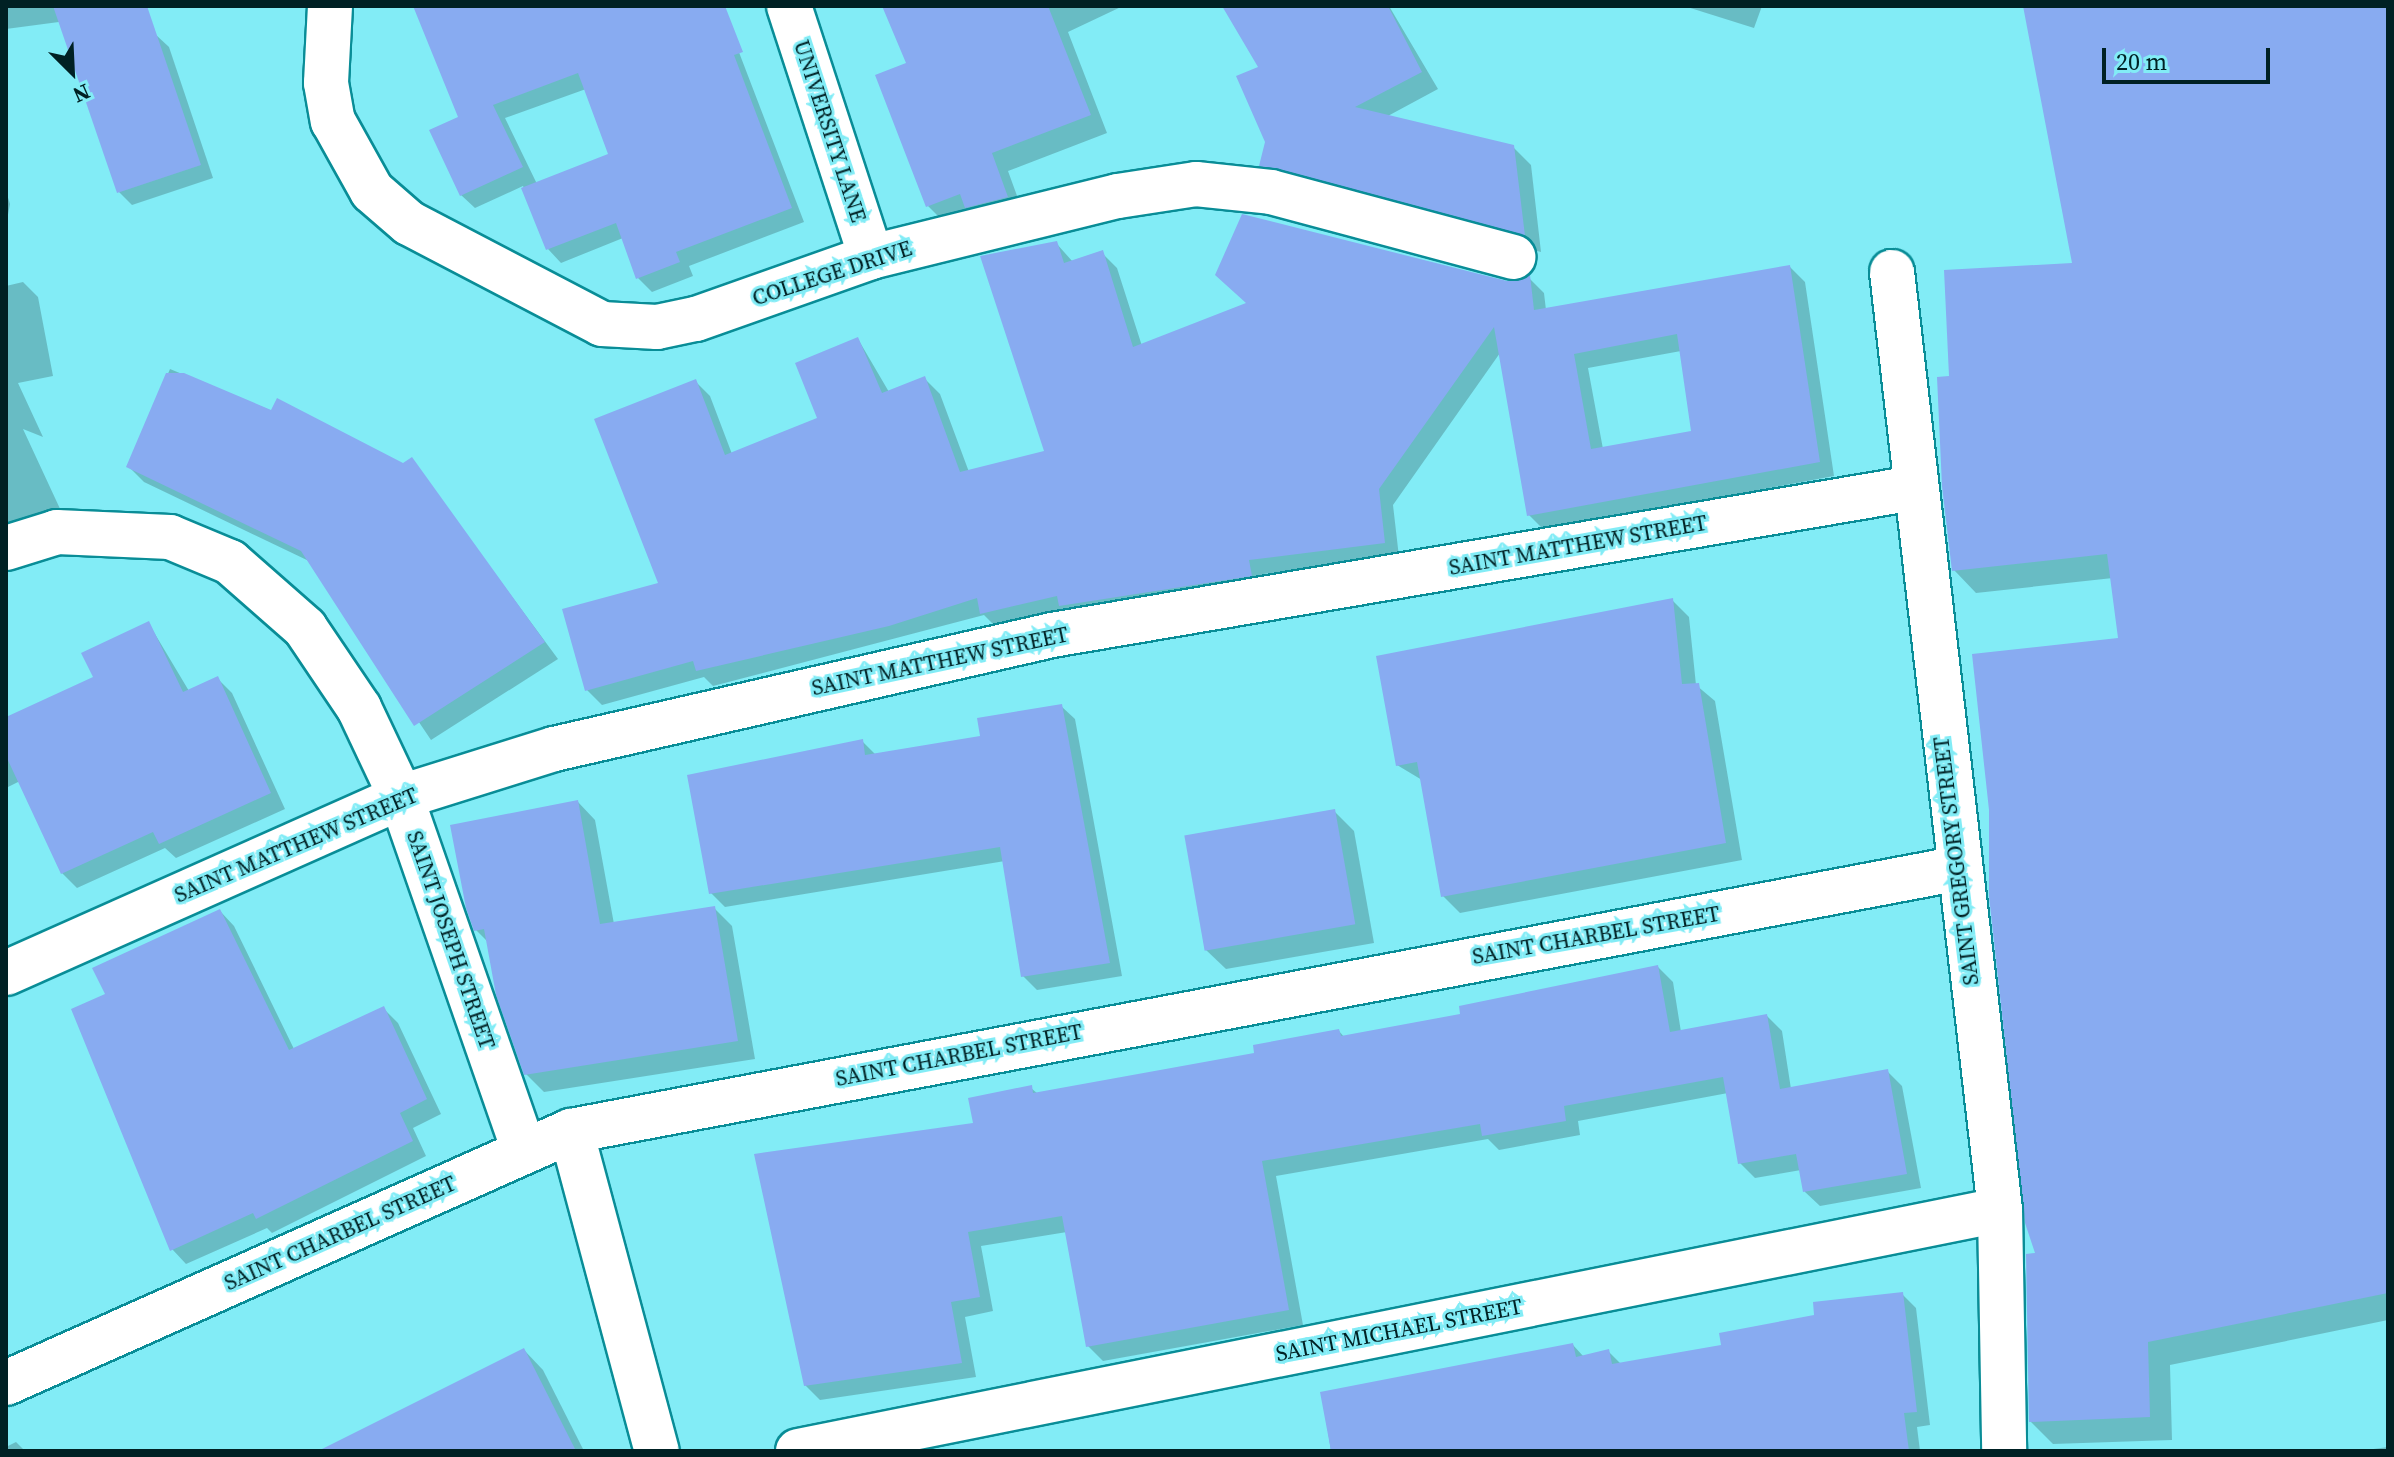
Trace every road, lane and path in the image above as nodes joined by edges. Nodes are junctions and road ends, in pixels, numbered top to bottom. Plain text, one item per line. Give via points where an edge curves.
1 (330, 6) edge
2 (789, 6) edge
3 (871, 257) junction
4 (1513, 257) dead end
5 (1892, 272) dead end
6 (1914, 488) junction
7 (6, 548) edge
8 (401, 797) junction
9 (1955, 869) junction
10 (6, 973) edge
11 (571, 1131) junction
12 (524, 1151) junction
13 (2000, 1210) junction
14 (6, 1383) edge
15 (657, 1451) edge
16 (798, 1451) edge
17 (2004, 1451) edge

1 - 3 street, COLLEGE DRIVE via 326,83 333,121 372,191 409,223 576,314 624,328 657,327
2 - 3 street, UNIVERSITY LANE
3 - 4 street, COLLEGE DRIVE via 1118,196 1235,183
5 - 6 street, SAINT GREGORY STREET
6 - 8 street, SAINT MATTHEW STREET via 1052,635 554,749
6 - 9 street, SAINT GREGORY STREET
7 - 8 street, SAINT JOSEPH STREET via 57,532 170,537 230,562 305,628 359,708
8 - 10 street, SAINT MATTHEW STREET
8 - 12 street, SAINT JOSEPH STREET
9 - 11 street, SAINT CHARBEL STREET
9 - 13 street, SAINT GREGORY STREET
11 - 12 street, SAINT CHARBEL STREET
11 - 15 street
12 - 14 street, SAINT CHARBEL STREET
13 - 16 street, SAINT MICHAEL STREET
13 - 17 street, SAINT GREGORY STREET

